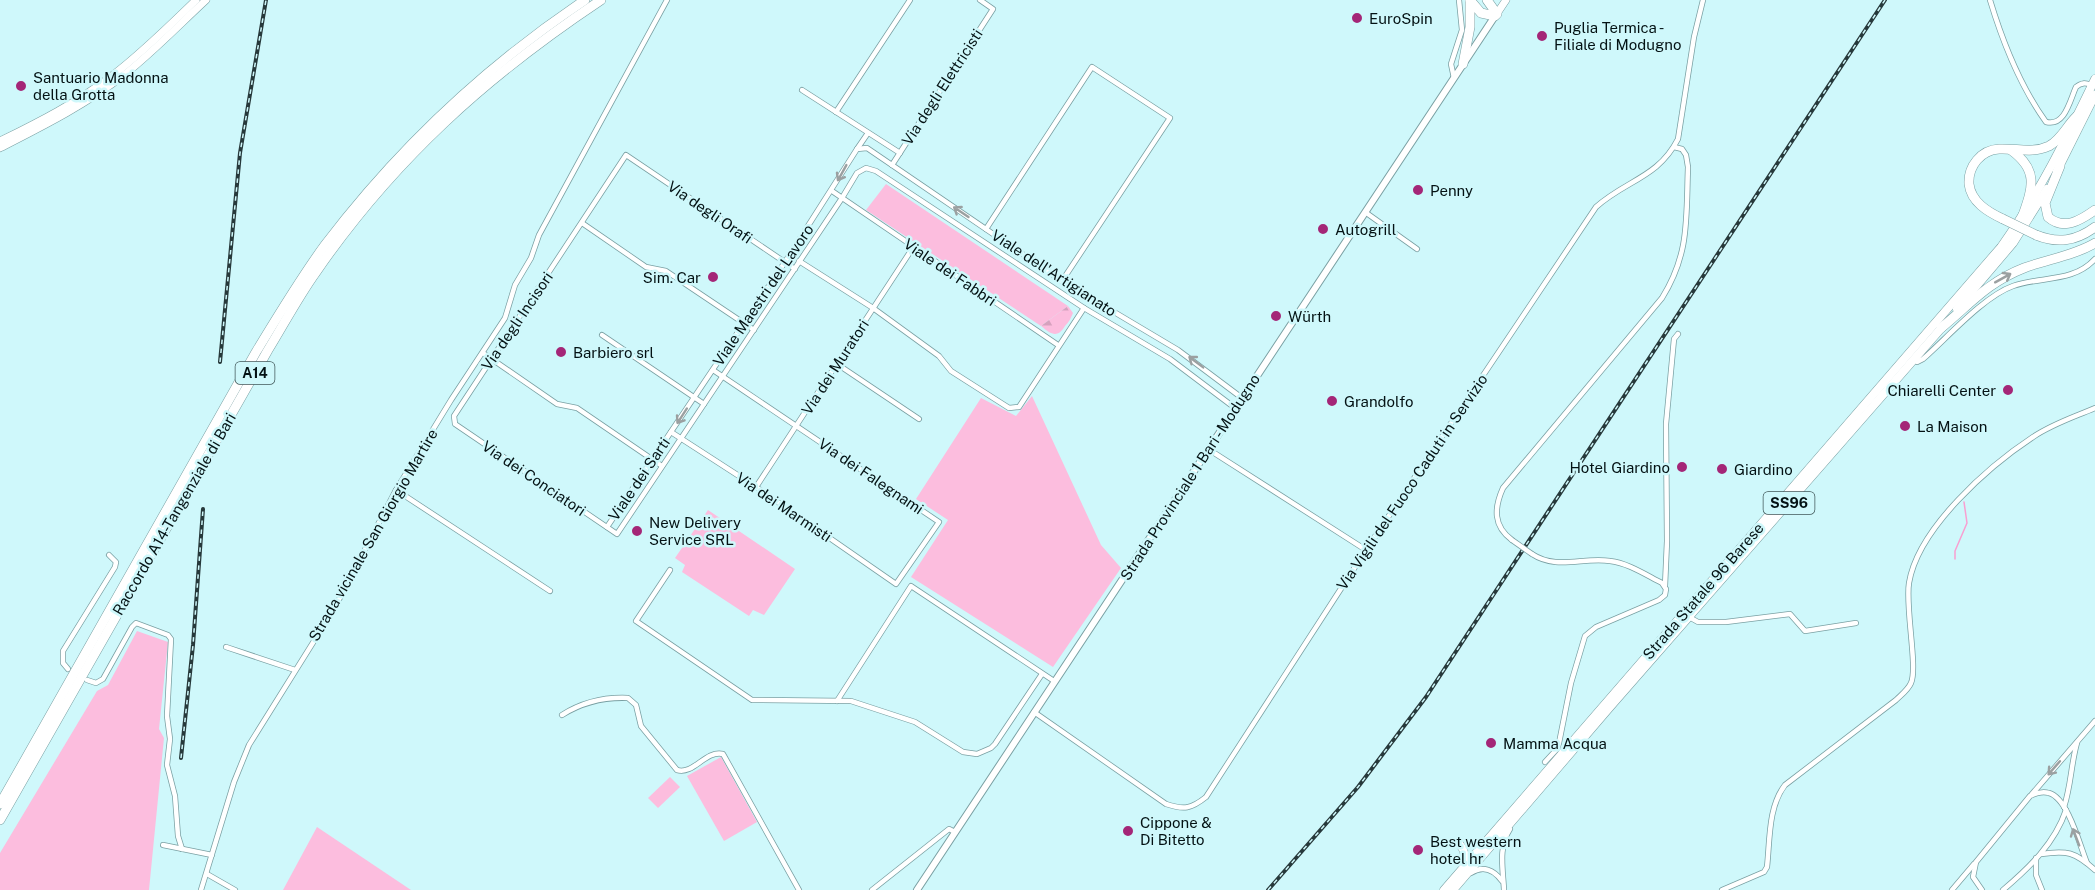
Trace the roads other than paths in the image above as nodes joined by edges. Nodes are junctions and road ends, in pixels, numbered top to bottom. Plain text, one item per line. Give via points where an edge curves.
1 (196, 0) edge
2 (206, 0) edge
3 (585, 0) edge
4 (601, 0) edge
5 (667, 0) edge
6 (910, 0) edge
7 (980, 0) edge
8 (1459, 0) edge
9 (1470, 0) edge
10 (1487, 0) edge
11 (1506, 0) edge
12 (1703, 0) edge
13 (1990, 0) edge
14 (1496, 15) junction
15 (1463, 64) junction
16 (1454, 78) junction
17 (2094, 82) edge
18 (802, 90) dead end
19 (2095, 95) edge
20 (836, 112) junction
21 (2077, 116) junction
22 (868, 133) junction
23 (0, 141) edge
24 (1674, 147) junction
25 (0, 148) edge
26 (857, 149) junction
27 (2011, 150) junction
28 (900, 153) junction
29 (626, 155) joint
30 (892, 165) junction
31 (2060, 166) junction
32 (876, 171) joint
33 (832, 191) junction
34 (842, 198) junction
35 (2095, 210) edge
36 (1365, 212) junction
37 (2022, 219) junction
38 (582, 223) junction
39 (2095, 227) edge
40 (986, 229) junction
41 (2095, 243) edge
42 (914, 246) junction
43 (1417, 249) dead end
44 (800, 261) junction
45 (2095, 261) edge
46 (785, 262) junction
47 (795, 269) junction
48 (1062, 281) junction
49 (873, 308) junction
50 (1084, 308) junction
51 (744, 323) junction
52 (1941, 328) junction
53 (754, 330) junction
54 (1678, 334) dead end
55 (602, 335) dead end
56 (1058, 345) junction
57 (483, 353) junction
58 (491, 359) junction
59 (1914, 359) junction
60 (837, 364) junction
61 (713, 370) junction
62 (723, 376) junction
63 (694, 398) junction
64 (1242, 398) junction
65 (704, 404) junction
66 (1235, 408) junction
67 (2095, 408) edge
68 (919, 419) dead end
69 (453, 420) joint
70 (796, 425) junction
71 (671, 432) junction
72 (681, 439) junction
73 (1208, 449) junction
74 (653, 459) junction
75 (662, 466) junction
76 (756, 487) junction
77 (396, 490) junction
78 (607, 527) junction
79 (617, 534) joint
80 (1366, 550) junction
81 (109, 555) dead end
82 (670, 570) dead end
83 (896, 584) joint
84 (1665, 586) junction
85 (550, 591) dead end
86 (1689, 617) junction
87 (1856, 623) dead end
88 (226, 647) dead end
89 (68, 669) dead end
90 (295, 670) junction
91 (1042, 674) junction
92 (87, 680) dead end
93 (1054, 681) junction
94 (837, 700) junction
95 (1034, 712) junction
96 (562, 715) dead end
97 (2095, 721) edge
98 (2078, 741) junction
99 (1563, 750) junction
100 (1552, 755) junction
101 (1547, 764) junction
102 (1546, 781) junction
103 (2030, 796) junction
104 (0, 804) edge
105 (2065, 808) junction
106 (0, 820) edge
107 (955, 832) junction
108 (163, 845) dead end
109 (1480, 848) junction
110 (182, 849) junction
111 (212, 855) junction
112 (2038, 856) junction
113 (1976, 861) junction
114 (1467, 863) junction
115 (2087, 863) junction
116 (2095, 870) edge
117 (207, 874) junction
118 (1503, 883) junction
119 (201, 890) edge
120 (235, 890) edge
121 (799, 890) edge
122 (872, 890) edge
123 (916, 890) edge
124 (1444, 890) edge
125 (1455, 890) edge
126 (1504, 890) edge
127 (1722, 890) edge
128 (1952, 890) edge
129 (1982, 890) edge
130 (2002, 890) edge
131 (2042, 890) edge

1 - 23 main road via 112,75 72,103
2 - 25 main road via 110,86
3 - 104 highway, Raccordo A14-Tangenziale di Bari / A14 via 509,55 433,122 383,174 324,248 256,352
4 - 106 highway, Raccordo A14-Tangenziale di Bari / A14 via 495,76 457,110 394,172 340,239 268,350
5 - 57 street, Strada vicinale San Giorgio Martire via 551,211 515,285 506,318
6 - 20 street
7 - 28 street, Via degli Elettricisti via 993,9
8 - 16 street via 1462,30 1451,64
9 - 14 highway via 1481,13
9 - 15 highway
10 - 14 highway
11 - 14 main road
12 - 24 street, Via Vigili del Fuoco Caduti in Servizio
13 - 17 street via 2003,43 2046,122 2061,119 2079,84
14 - 15 street, Strada Provinciale 1 Bari - Modugno
15 - 16 street, Strada Provinciale 1 Bari - Modugno
16 - 36 street, Strada Provinciale 1 Bari - Modugno
17 - 21 main road, Strada Statale 96 Barese / SS96
18 - 20 street
19 - 31 main road, Strada Statale 96 Barese / SS96
20 - 22 street
21 - 27 highway via 2049,146
21 - 37 main road, Strada Statale 96 Barese / SS96
22 - 26 street, Viale Maestri del Lavoro
22 - 28 street
24 - 80 street, Via Vigili del Fuoco Caduti in Servizio via 1652,171 1596,207
24 - 84 street, bridge via 1682,149 1688,167 1684,245 1679,267 1662,298 1503,488 1497,503 1501,530 1538,558 1554,563 1612,561
26 - 30 street, Viale dell'Artigianato via 867,148
26 -> 33 street, Viale Maestri del Lavoro
27 - 37 highway via 2025,162 2031,174 2031,191
27 - 39 highway, bridge via 1985,153 1976,161 1970,188 1983,207 2051,240 2080,236
28 - 30 street, Via degli Elettricisti
29 - 38 street, Via degli Incisori
29 - 46 street, Via degli Orafi
40 -> 30 street, Viale dell'Artigianato
31 - 35 highway via 2045,203 2048,217 2055,223 2067,224
31 - 52 main road, Strada Statale 96 Barese / SS96 via 2013,243
32 - 34 street, Viale Maestri del Lavoro via 866,168 856,173
32 - 50 street, Viale dell'Artigianato
33 - 34 street, Viale dei Fabbri
33 - 46 street, Viale Maestri del Lavoro
34 - 42 street, Viale dei Fabbri
34 - 44 street, Viale Maestri del Lavoro
36 - 43 street
36 - 64 street, Strada Provinciale 1 Bari - Modugno
37 - 99 main road, Strada Statale 96 Barese / SS96 via 1960,296
38 - 51 street via 646,267 666,271
38 - 58 street, Via degli Incisori
40 - 48 street, Viale dell'Artigianato
40 - 48 street via 1092,67 1170,118
52 -> 41 highway via 1980,292 2008,275
42 - 49 street, Via dei Muratori
42 - 56 street, Viale dei Fabbri
44 - 47 street, Viale Maestri del Lavoro
44 - 49 street
45 - 59 street via 2066,276 2013,286 1986,303 1923,359
46 - 47 street, Via degli Orafi
46 - 51 street, Viale Maestri del Lavoro
47 - 53 street, Viale Maestri del Lavoro
64 -> 48 street, Viale dell'Artigianato via 1178,350
49 - 56 street via 939,356 951,371 1009,408 1019,407
49 - 60 street, Via dei Muratori
50 - 56 street
50 - 66 street, Viale dell'Artigianato via 1170,359
51 - 53 street
51 - 61 street, Viale Maestri del Lavoro
52 - 59 main road, Strada Statale 96 Barese / SS96
53 - 62 street, Viale Maestri del Lavoro
54 - 84 street via 1674,339 1666,424
55 - 63 street
57 - 58 street
57 - 77 street, Strada vicinale San Giorgio Martire
58 - 69 street, Via degli Incisori
58 - 74 street via 557,404 577,408
59 - 86 main road, Strada Statale 96 Barese / SS96
60 - 68 street
60 - 70 street, Via dei Muratori
61 - 62 street, Via dei Falegnami
61 - 63 street, Viale Maestri del Lavoro
62 - 65 street, Viale Maestri del Lavoro
62 - 70 street, Via dei Falegnami
63 - 65 street
63 -> 71 street, Viale Maestri del Lavoro
64 - 66 street, Strada Provinciale 1 Bari - Modugno
65 - 72 street, Viale Maestri del Lavoro
66 - 73 street, Strada Provinciale 1 Bari - Modugno
67 - 127 street via 2032,437 1962,495 1932,532 1913,566 1908,585 1911,682 1896,700 1785,785 1776,800 1767,867 1764,872
69 - 78 street, Via dei Conciatori
70 - 76 street, Via dei Muratori
70 - 83 street, Via dei Falegnami via 939,522
71 - 72 street, Via dei Marmisti
71 - 74 street, Viale dei Sarti
72 - 75 street, Viale dei Sarti
72 - 76 street, Via dei Marmisti
73 - 80 street
73 - 93 street, Strada Provinciale 1 Bari - Modugno
74 - 75 street
74 - 78 street, Viale dei Sarti
75 - 79 street, Viale dei Sarti
76 - 83 street, Via dei Marmisti
77 - 85 street
77 - 90 street, Strada vicinale San Giorgio Martire via 334,609
78 - 79 street, Via dei Conciatori
80 - 95 street, Via Vigili del Fuoco Caduti in Servizio via 1206,797 1195,806 1180,809 1166,804
81 - 89 street via 116,562 115,567 63,651 63,663
82 - 94 street via 636,621 752,700
84 - 100 street via 1663,597 1596,627 1585,636
86 - 87 street via 1698,622 1726,622 1790,614 1804,631
86 - 102 main road, Strada Statale 96 Barese / SS96
88 - 90 street
90 - 111 street, Strada vicinale San Giorgio Martire via 249,745
91 - 93 street
91 - 94 street via 995,744 977,754 963,752 915,722
91 - 94 street via 912,586
92 - 110 street via 103,679 136,624 168,634 171,639 168,769
93 - 95 street, Strada Provinciale 1 Bari - Modugno
95 - 107 street, Strada Provinciale 1 Bari - Modugno
96 - 121 street via 593,702 628,698 636,705 641,726 677,770 686,771 712,754 723,754
97 - 98 street
98 -> 103 street
98 - 105 street
99 - 100 main road
99 - 101 main road, Strada Statale 96 Barese / SS96
100 - 101 main road
101 - 109 main road, Strada Statale 96 Barese / SS96
102 - 118 street via 1505,837
102 - 125 main road, Strada Statale 96 Barese / SS96
103 - 105 street via 2049,793
103 - 113 street
105 - 112 street via 2059,827
115 -> 105 street
107 - 122 street via 949,829
107 - 123 street, Strada Provinciale 1 Bari - Modugno
108 - 110 street
109 - 114 main road, Strada Statale 96 Barese / SS96
109 - 114 main road via 1458,842
110 - 111 street
111 - 117 street, Strada vicinale San Giorgio Martire
112 - 115 street via 2067,852
112 - 130 street
112 - 131 street via 2036,875
113 - 128 street
113 - 129 street via 1974,877
114 - 124 main road, Strada Statale 96 Barese / SS96
115 - 116 street
117 - 119 street, Strada vicinale San Giorgio Martire
117 - 120 street
118 - 125 street via 1493,872 1482,868 1473,871
118 - 126 street

